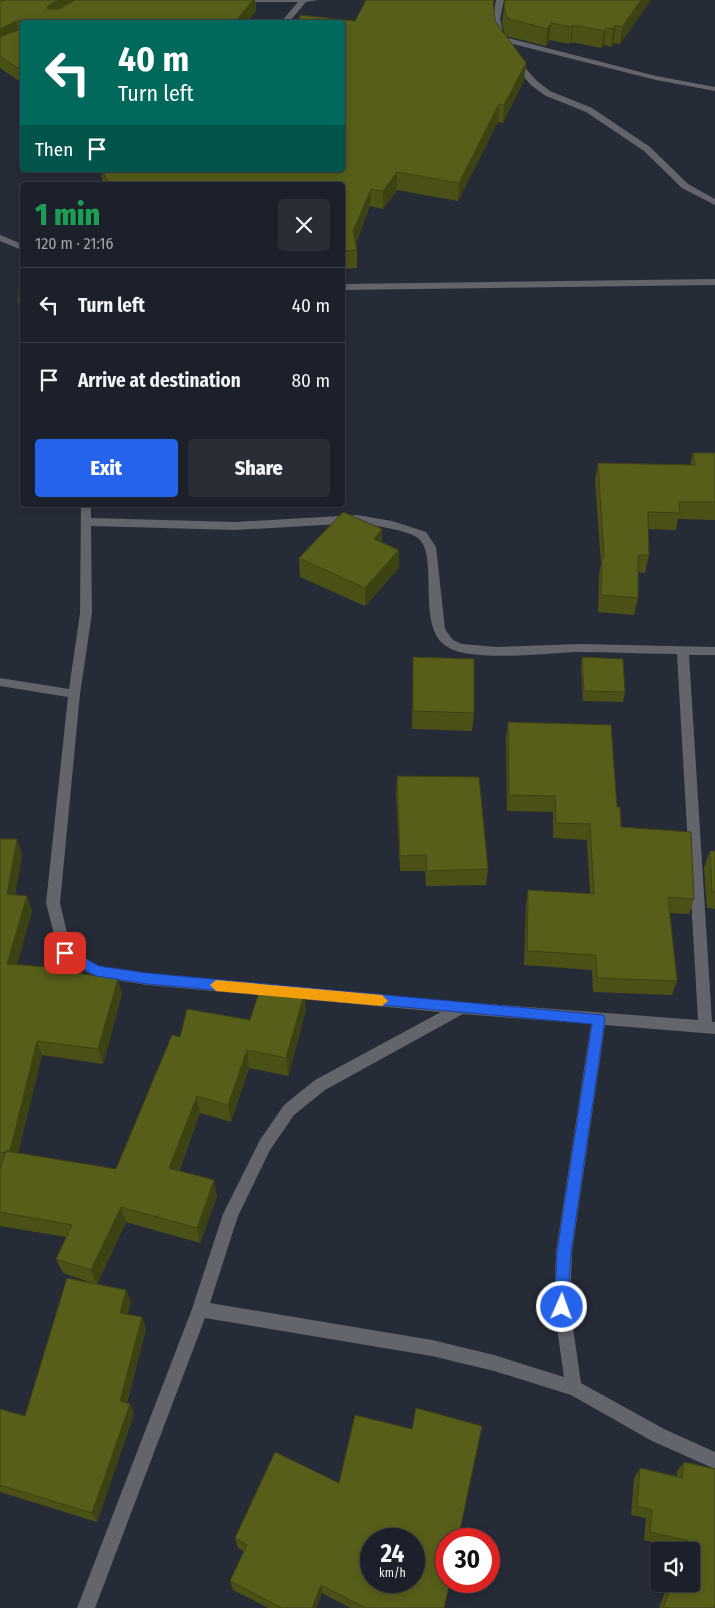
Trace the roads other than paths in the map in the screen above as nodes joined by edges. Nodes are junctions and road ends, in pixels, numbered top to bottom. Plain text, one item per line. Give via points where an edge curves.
1 (240, 0) edge
2 (314, 0) edge
3 (500, 0) edge
4 (303, 1) junction
5 (287, 20) edge
6 (500, 38) junction
7 (715, 89) edge
8 (715, 202) edge
9 (0, 238) edge
10 (20, 246) edge
11 (715, 282) edge
12 (345, 287) edge
13 (86, 507) edge
14 (87, 522) junction
15 (715, 651) edge
16 (683, 652) junction
17 (0, 682) edge
18 (74, 694) junction
19 (462, 1008) junction
20 (599, 1019) junction
21 (710, 1028) edge
22 (200, 1309) junction
23 (574, 1388) junction
24 (715, 1461) edge
25 (86, 1608) edge

1 - 4 street
2 - 4 street
3 - 6 street via 497,10
4 - 5 street
6 - 7 street via 656,78
6 - 8 street via 534,83 589,110 647,149 685,186
9 - 10 street
11 - 12 street
13 - 14 street
14 - 16 street via 235,526 357,519 392,525 422,535 431,546 440,630 449,643 460,648 497,652 580,648
14 - 18 street via 86,613
15 - 16 street
16 - 21 street
17 - 18 street
18 - 19 street via 53,903 65,953 96,971 147,979
19 - 20 street
19 - 22 street via 320,1085 289,1110 265,1145 231,1214
20 - 21 street
20 - 23 street via 564,1252 562,1307
22 - 23 street via 432,1348
22 - 25 street
23 - 24 street via 658,1435

